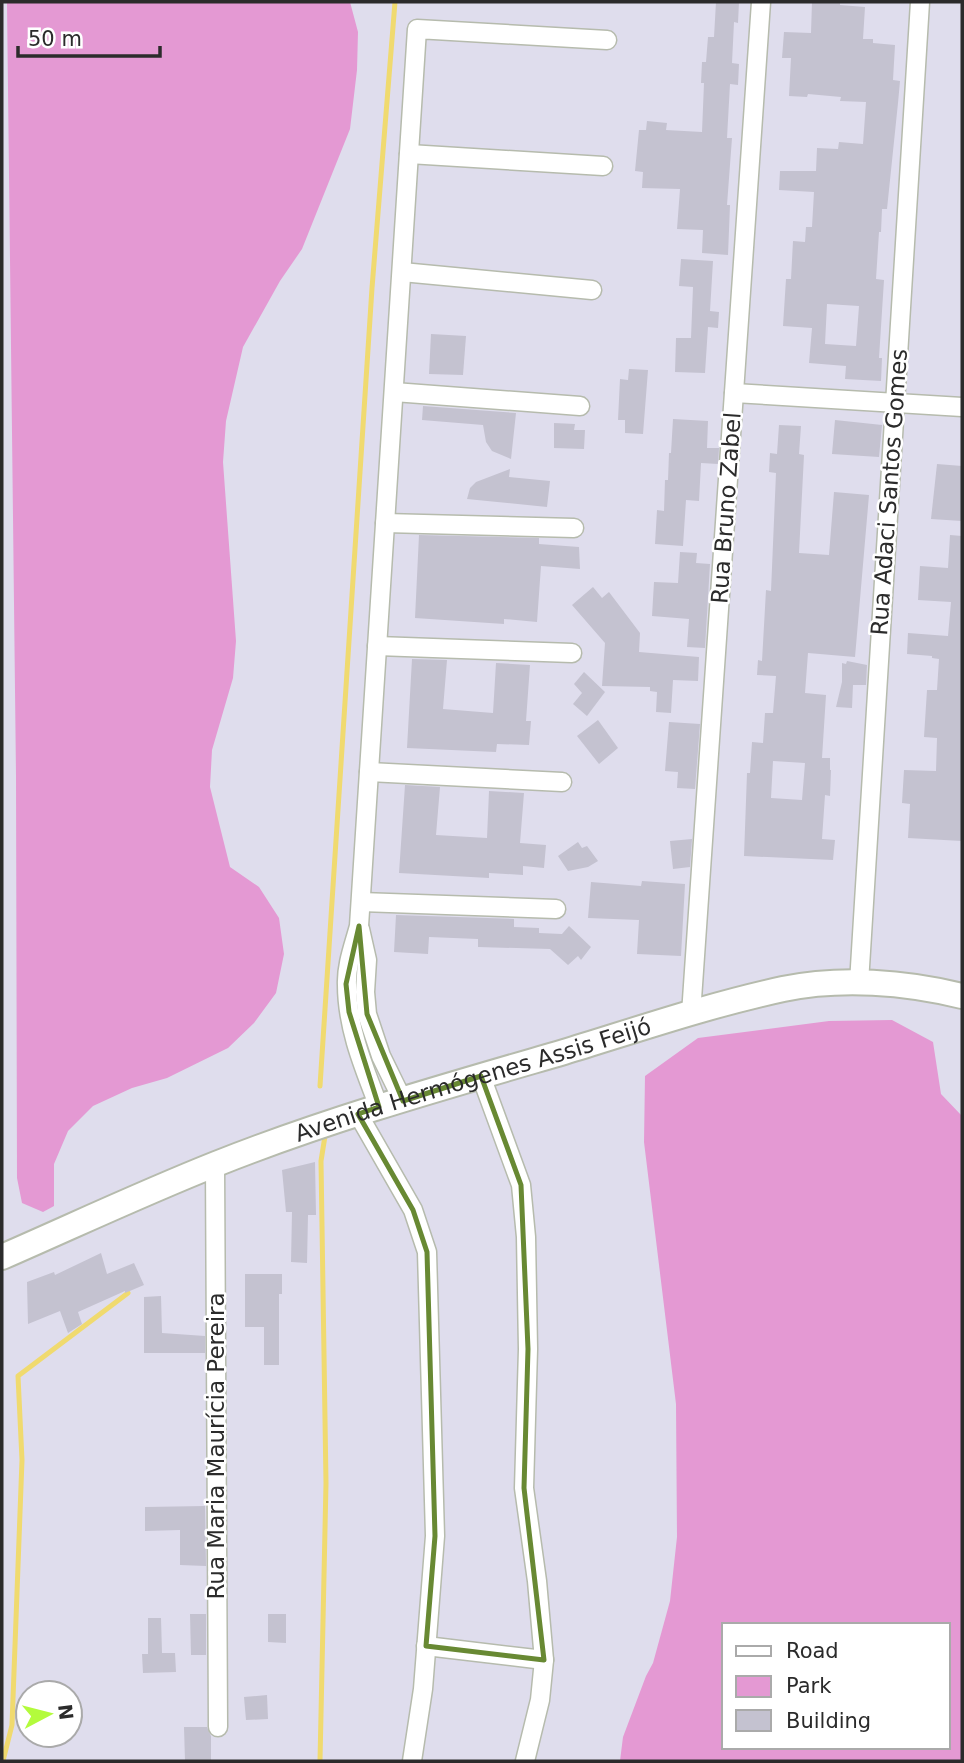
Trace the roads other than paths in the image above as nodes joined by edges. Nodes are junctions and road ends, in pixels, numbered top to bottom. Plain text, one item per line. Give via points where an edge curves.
1 (761, 2) edge
2 (920, 2) edge
3 (607, 40) dead end
4 (409, 154) junction
5 (603, 166) dead end
6 (402, 272) junction
7 (592, 290) dead end
8 (394, 392) junction
9 (734, 393) junction
10 (894, 403) junction
11 (580, 406) dead end
12 (962, 407) edge
13 (385, 523) junction
14 (574, 528) dead end
15 (377, 646) junction
16 (572, 653) dead end
17 (369, 772) junction
18 (562, 782) dead end
19 (361, 902) junction
20 (556, 909) dead end
21 (859, 983) junction
22 (962, 996) edge
23 (691, 1014) junction
24 (481, 1076) junction
25 (380, 1107) junction
26 (215, 1164) junction
27 (2, 1257) edge
28 (426, 1646) junction
29 (544, 1660) junction
30 (218, 1727) dead end
31 (412, 1761) edge
32 (526, 1761) edge

1 - 9 street, Rua Bruno Zabel
2 - 10 street, Rua Adaci Santos Gomes
3 - 4 street via 417,29
4 - 5 street
4 - 6 street
6 - 7 street
6 - 8 street
8 - 11 street
8 - 13 street
9 - 10 street
9 - 23 street, Rua Bruno Zabel
10 - 12 street
10 - 21 street, Rua Adaci Santos Gomes
13 - 14 street
13 - 15 street
15 - 16 street
15 - 17 street
17 - 18 street
17 - 19 street
19 - 20 street
19 - 25 street via 346,984 355,1042
21 - 22 main road, Avenida Hermógenes Assis Feijó
21 - 23 main road, Avenida Hermógenes Assis Feijó via 784,989
23 - 24 main road, Avenida Hermógenes Assis Feijó
24 - 25 main road, Avenida Hermógenes Assis Feijó
24 - 29 street via 521,1185 528,1349 524,1488
25 - 26 main road, Avenida Hermógenes Assis Feijó
25 - 28 street via 427,1252 435,1536
26 - 27 main road, Avenida Hermógenes Assis Feijó
26 - 30 street, Rua Maria Maurícia Pereira
28 - 29 street
28 - 31 street
29 - 32 street

